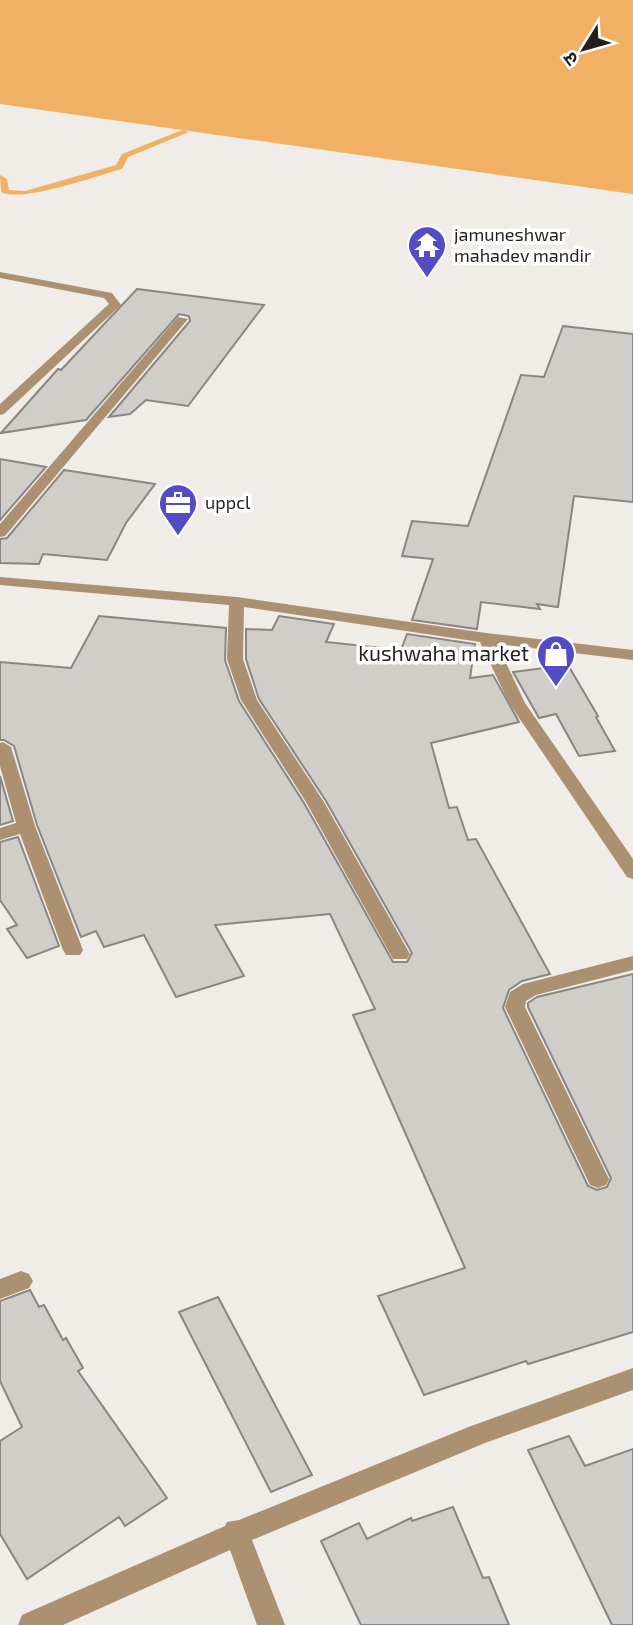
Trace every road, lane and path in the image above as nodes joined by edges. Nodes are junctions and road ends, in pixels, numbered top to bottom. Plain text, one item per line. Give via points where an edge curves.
1 (0, 275) edge
2 (182, 320) dead end
3 (0, 411) edge
4 (0, 533) edge
5 (0, 581) edge
6 (237, 601) junction
7 (486, 638) junction
8 (633, 655) edge
9 (3, 747) dead end
10 (26, 826) junction
11 (0, 834) edge
12 (633, 873) edge
13 (73, 950) dead end
14 (400, 954) dead end
15 (633, 963) edge
16 (598, 1179) dead end
17 (633, 1379) edge
18 (236, 1531) junction
19 (32, 1625) edge
20 (271, 1625) edge

1 - 3 street via 108,295 116,305
2 - 4 street
5 - 6 street
6 - 7 street
6 - 14 street via 235,659 249,700 315,802
7 - 8 street
7 - 12 street via 517,703
9 - 10 street
10 - 11 street
10 - 13 street
15 - 16 street via 530,989 517,997 515,1007
17 - 18 street
18 - 19 street
18 - 20 street

